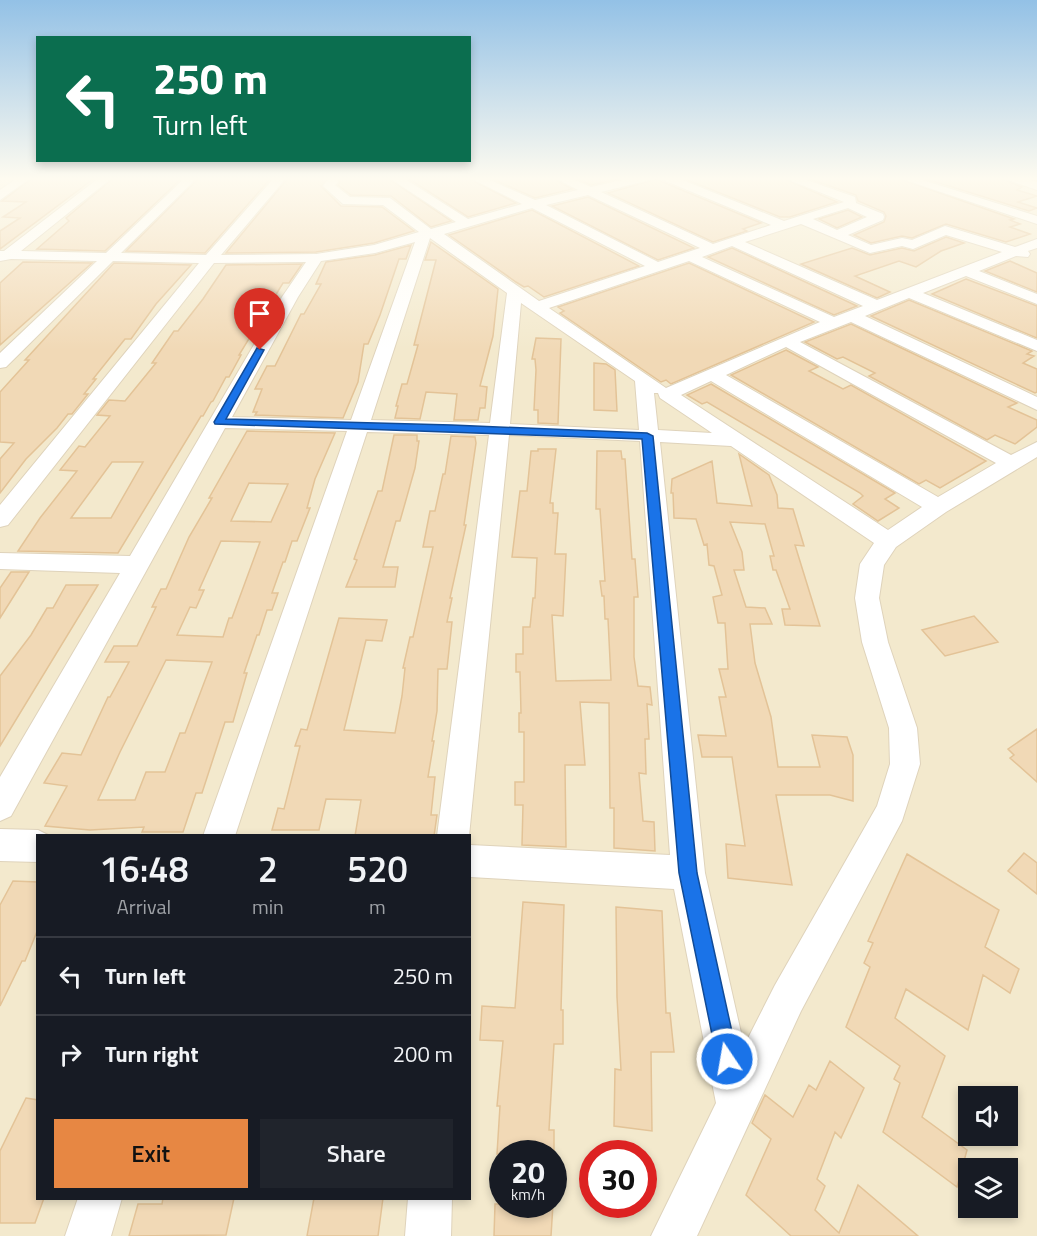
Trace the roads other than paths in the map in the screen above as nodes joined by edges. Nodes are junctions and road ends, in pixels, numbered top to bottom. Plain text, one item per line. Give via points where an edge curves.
1 (429, 234) edge
2 (32, 235) edge
3 (132, 235) edge
4 (231, 235) edge
5 (427, 235) edge
6 (430, 235) edge
7 (595, 235) edge
8 (683, 235) edge
9 (752, 235) edge
10 (839, 235) edge
11 (937, 235) edge
12 (958, 235) edge
13 (732, 241) junction
14 (1037, 243) edge
15 (711, 248) junction
16 (1016, 251) junction
17 (3, 257) edge
18 (109, 257) junction
19 (691, 257) junction
20 (316, 258) junction
21 (210, 259) junction
22 (1037, 259) edge
23 (659, 268) junction
24 (966, 271) junction
25 (515, 292) junction
26 (909, 293) junction
27 (1037, 299) edge
28 (539, 306) junction
29 (876, 306) junction
30 (852, 316) junction
31 (834, 323) junction
32 (787, 341) junction
33 (1037, 346) edge
34 (0, 363) edge
35 (712, 374) junction
36 (655, 386) junction
37 (1037, 404) edge
38 (219, 422) junction
39 (360, 425) junction
40 (498, 429) junction
41 (647, 436) junction
42 (737, 440) junction
43 (1024, 456) edge
44 (938, 507) junction
45 (0, 520) edge
46 (888, 541) junction
47 (0, 561) edge
48 (138, 565) junction
49 (0, 806) edge
50 (220, 834) edge
51 (453, 834) edge
52 (0, 845) edge
53 (36, 846) edge
54 (471, 861) edge
55 (688, 873) junction
56 (737, 1105) junction
57 (99, 1200) edge
58 (430, 1200) edge
59 (88, 1236) edge
60 (428, 1236) edge
61 (674, 1236) edge

1 - 39 street
2 - 17 street
3 - 18 street
4 - 21 street
5 - 20 street via 375,249
6 - 25 street
7 - 23 street
8 - 15 street
9 - 13 street
10 - 11 street via 870,249 902,242 913,245
12 - 16 street
13 - 15 street
13 - 29 street
14 - 16 street
15 - 19 street
16 - 22 street
16 - 24 street
17 - 18 street
18 - 21 street
18 - 34 street
19 - 23 street
19 - 31 street
20 - 21 street
20 - 38 street
21 - 45 street
23 - 28 street
24 - 26 street
24 - 27 street
25 - 28 street
25 - 40 street
26 - 29 street
26 - 33 street
28 - 36 street
29 - 30 street
30 - 31 street
30 - 37 street
31 - 32 street
32 - 35 street
32 - 43 street
35 - 36 street
35 - 44 street
36 - 41 street
36 - 42 street
38 - 39 street
38 - 48 street
39 - 40 street
39 - 50 street
40 - 41 street
40 - 51 street
41 - 42 street
41 - 55 street
42 - 46 street
43 - 44 street
44 - 46 street
46 - 56 street via 872,564 867,598 875,642 903,728 904,764 891,811 788,998
47 - 48 street
48 - 49 street
52 - 53 street
54 - 55 street
55 - 56 street
56 - 61 street
57 - 59 street
58 - 60 street

